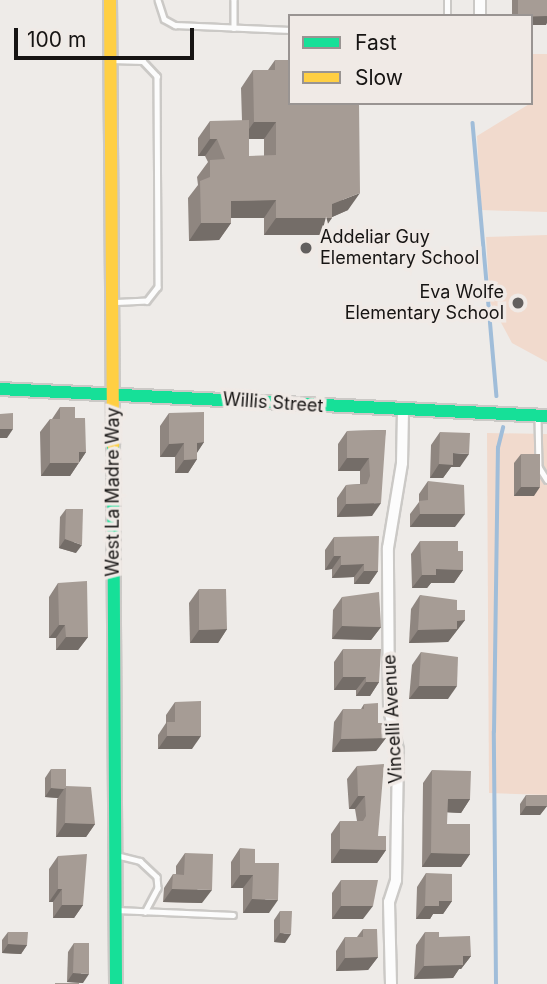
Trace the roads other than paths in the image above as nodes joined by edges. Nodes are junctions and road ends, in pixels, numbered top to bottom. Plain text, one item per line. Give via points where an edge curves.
1 (110, 0) edge
2 (158, 0) edge
3 (233, 0) edge
4 (233, 28) junction
5 (288, 30) edge
6 (110, 60) junction
7 (111, 303) junction
8 (0, 389) edge
9 (112, 392) junction
10 (403, 412) junction
11 (542, 416) edge
12 (547, 480) edge
13 (115, 855) junction
14 (115, 910) junction
15 (145, 912) junction
16 (233, 915) dead end
17 (116, 984) edge
18 (391, 984) edge

1 - 6 street, West La Madre Way
2 - 4 lane via 164,19 175,24
3 - 4 lane
4 - 5 lane
6 - 7 street, West La Madre Way
6 - 7 lane via 143,61 157,76 158,248 156,294 147,301
7 - 9 street, West La Madre Way
8 - 9 street, Willis Street
9 - 10 street, Willis Street
9 - 13 street, West La Madre Way
10 - 11 street, Willis Street
10 - 18 street, Vincelli Avenue via 402,463 388,548 389,709 398,750 396,880 389,902
11 - 12 lane via 539,467
13 - 14 street, West La Madre Way
13 - 15 lane via 140,861 157,877 158,888
14 - 15 lane
14 - 17 street, West La Madre Way
15 - 16 lane

